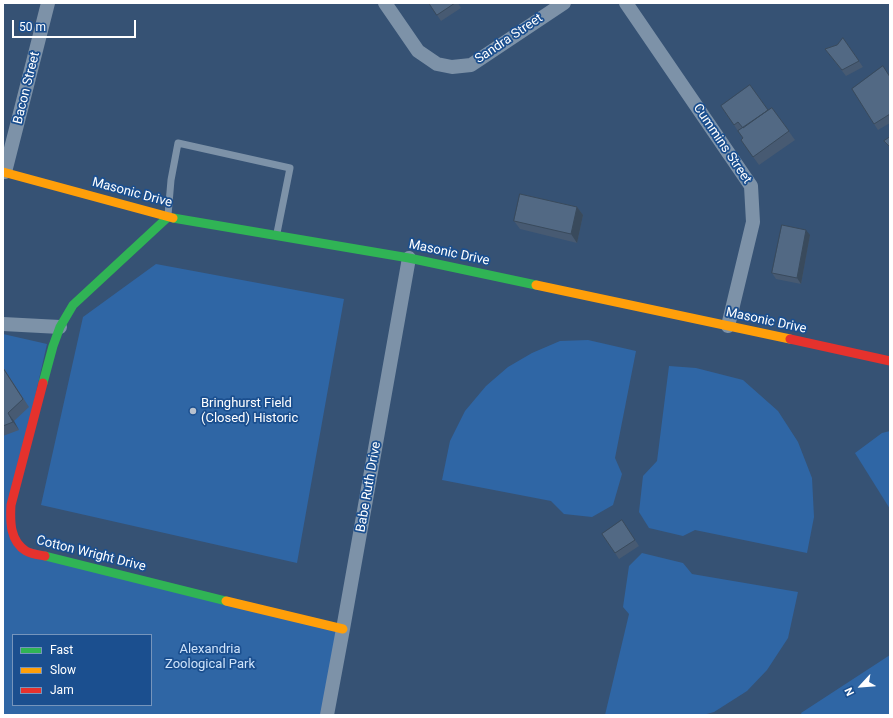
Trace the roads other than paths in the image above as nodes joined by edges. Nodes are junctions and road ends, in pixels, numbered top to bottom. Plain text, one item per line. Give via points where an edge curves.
1 (48, 3) edge
2 (386, 3) edge
3 (564, 3) edge
4 (626, 3) edge
5 (4, 172) edge
6 (168, 217) junction
7 (276, 235) junction
8 (409, 258) junction
9 (3, 324) edge
10 (728, 326) junction
11 (60, 327) junction
12 (890, 361) edge
13 (343, 629) junction
14 (327, 715) edge

1 - 5 street, Bacon Street
2 - 3 street, Sandra Street via 418,51 437,64 452,67 471,65
4 - 10 street, Cummins Street via 751,186 753,222
5 - 6 main road, Masonic Drive
6 - 7 main road, Masonic Drive
6 - 7 lane via 178,143 290,168
6 - 11 main road, Cotton Wright Drive via 72,305
7 - 8 main road, Masonic Drive
8 - 10 main road, Masonic Drive
8 - 13 street, Babe Ruth Drive
9 - 11 street
10 - 12 main road, Masonic Drive
11 - 13 main road, Cotton Wright Drive via 11,505 12,534 18,544 27,552
13 - 14 street, Babe Ruth Drive

